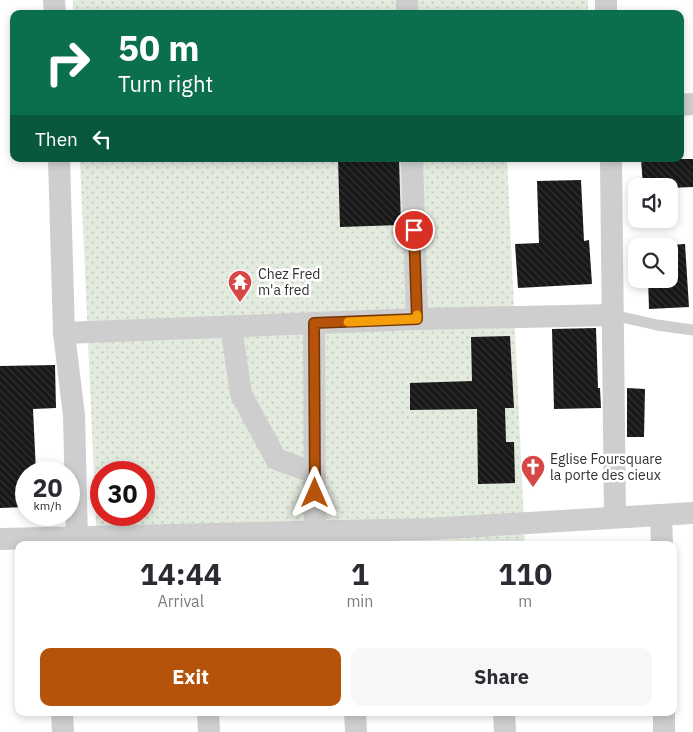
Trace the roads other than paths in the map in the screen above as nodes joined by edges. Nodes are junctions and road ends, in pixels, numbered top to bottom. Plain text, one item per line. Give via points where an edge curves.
1 (59, 162) edge
2 (412, 162) edge
3 (611, 162) edge
4 (613, 315) junction
5 (417, 319) junction
6 (314, 323) junction
7 (232, 326) junction
8 (693, 330) edge
9 (64, 333) junction
10 (314, 474) junction
11 (693, 513) edge
12 (661, 515) junction
13 (616, 517) junction
14 (315, 531) junction
15 (0, 539) edge
16 (64, 540) edge
17 (662, 541) edge
18 (62, 716) edge
19 (208, 716) edge
20 (355, 716) edge
21 (504, 716) edge
22 (664, 716) edge
23 (63, 732) edge
24 (209, 732) edge
25 (356, 732) edge
26 (505, 732) edge
27 (664, 732) edge

1 - 9 street
2 - 5 street
3 - 4 street
4 - 5 street
4 - 8 lane
4 - 13 street
5 - 6 street
6 - 7 street
6 - 10 street
7 - 9 street
7 - 10 street via 241,394 276,459
9 - 16 street via 74,416
10 - 14 street
11 - 12 street
12 - 13 street
12 - 17 street
13 - 14 street
14 - 16 street
15 - 16 street
18 - 23 street
19 - 24 street
20 - 25 street
21 - 26 street
22 - 27 street

